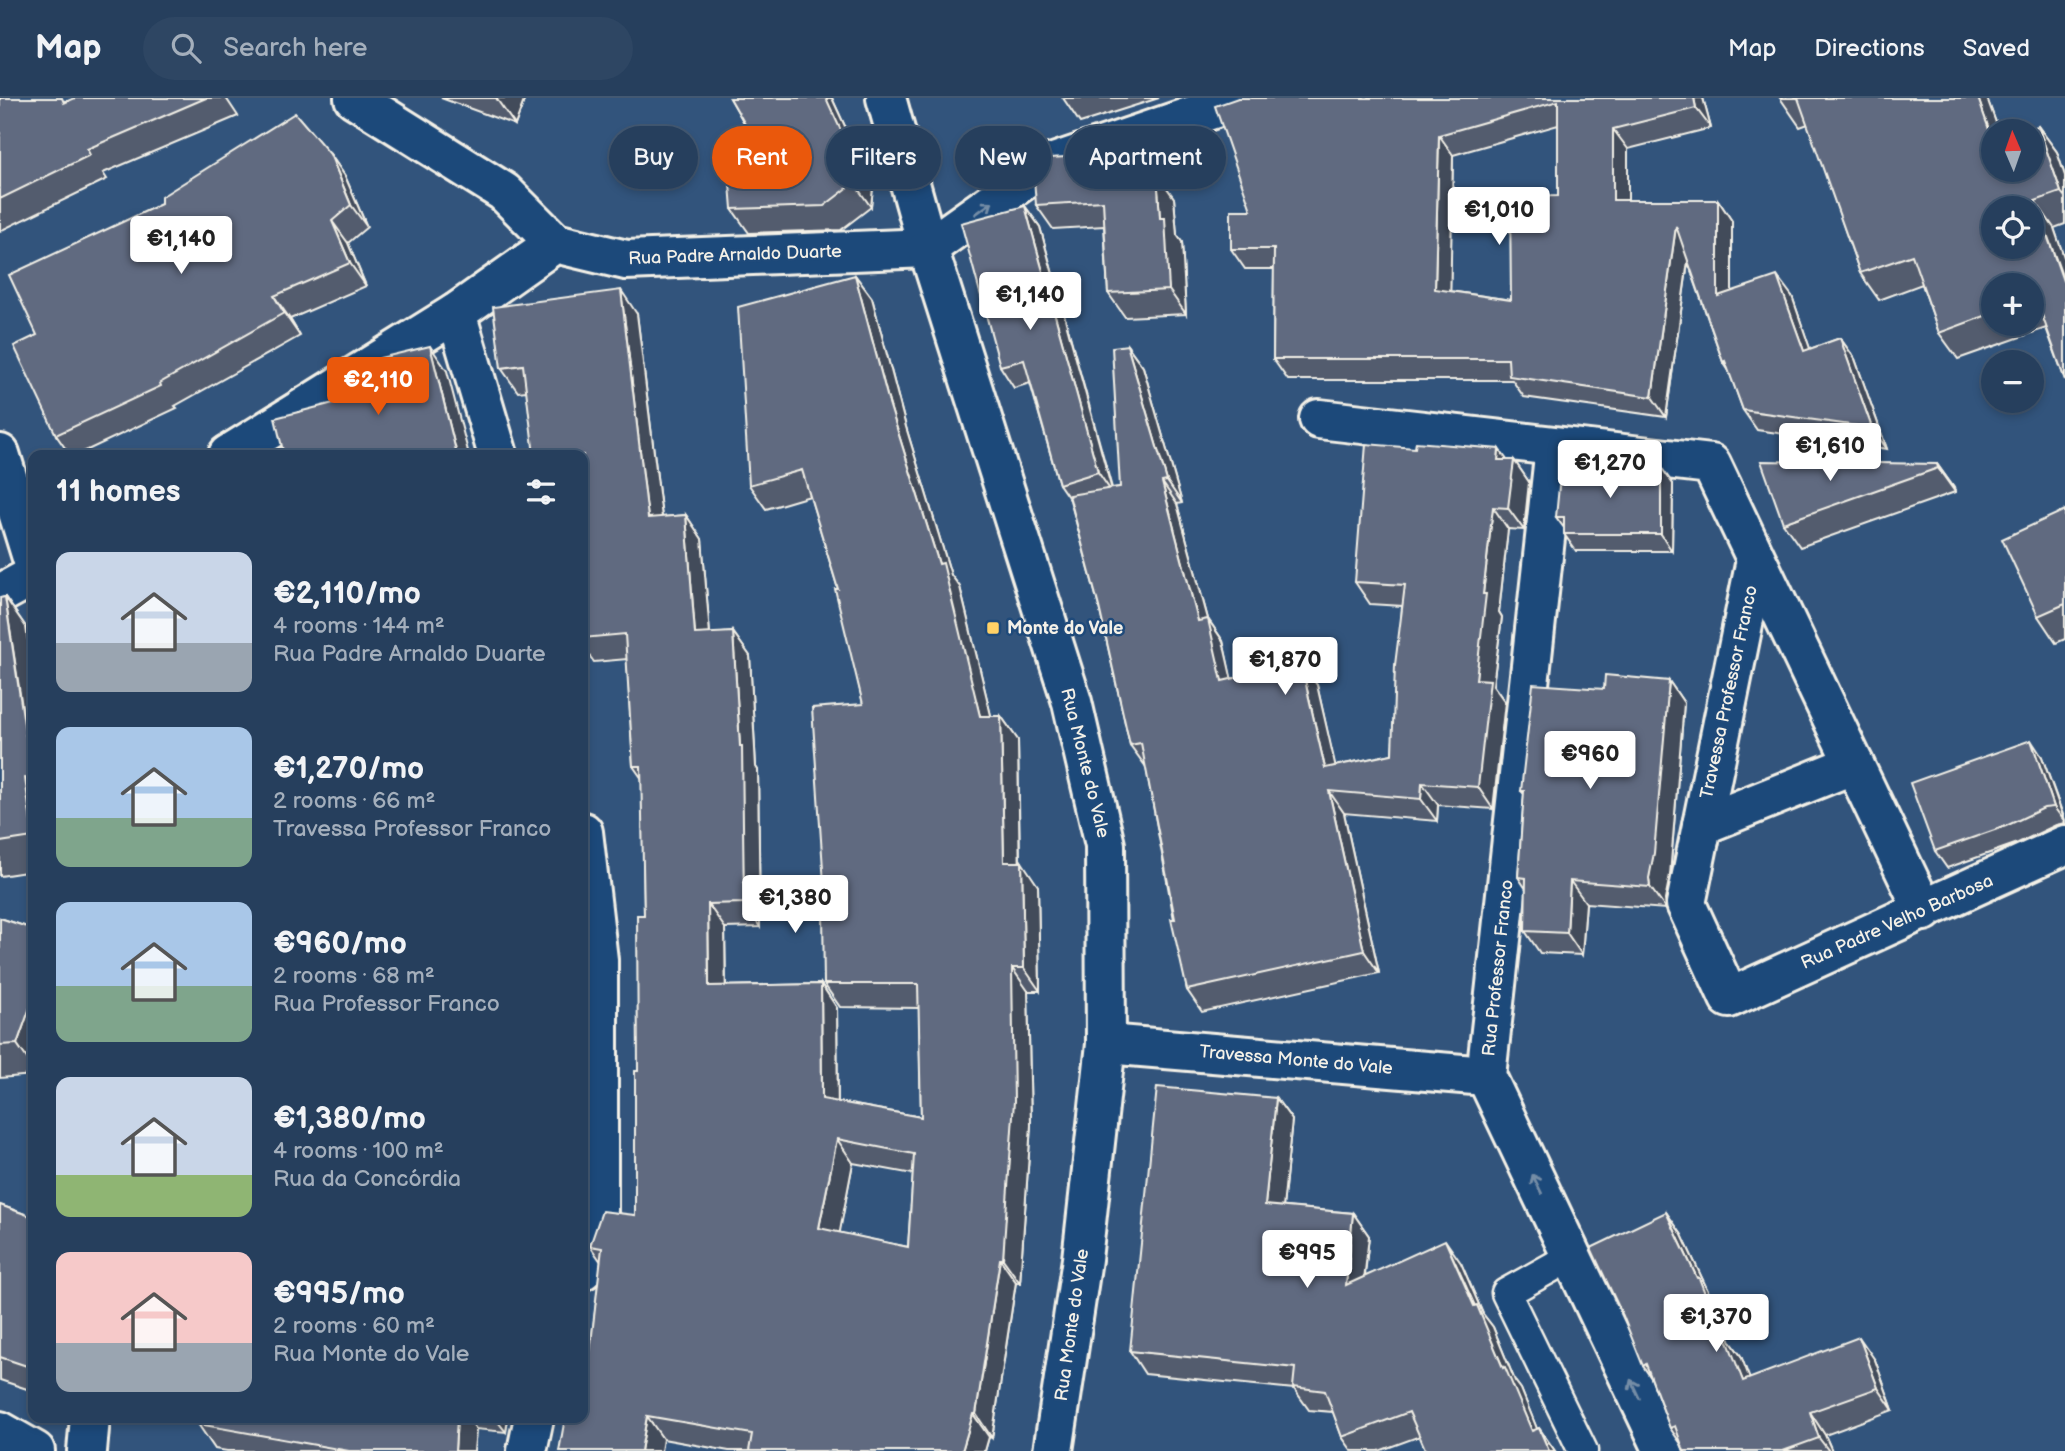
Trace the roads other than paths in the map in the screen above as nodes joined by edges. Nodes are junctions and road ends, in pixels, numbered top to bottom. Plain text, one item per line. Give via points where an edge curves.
1 (354, 98) edge
2 (886, 98) edge
3 (1245, 98) edge
4 (555, 243) junction
5 (928, 248) junction
6 (456, 313) junction
7 (1319, 419) dead end
8 (1555, 447) junction
9 (236, 450) edge
10 (497, 450) edge
11 (0, 454) edge
12 (28, 545) edge
13 (1756, 560) junction
14 (28, 579) edge
15 (0, 594) edge
16 (1854, 764) junction
17 (1702, 825) junction
18 (2065, 845) edge
19 (588, 875) edge
20 (1924, 911) junction
21 (1729, 998) joint
22 (1106, 1044) junction
23 (1486, 1076) junction
24 (588, 1256) edge
25 (1572, 1256) junction
26 (90, 1423) edge
27 (533, 1423) edge
28 (0, 1431) edge
29 (35, 1451) edge
30 (87, 1451) edge
31 (527, 1451) edge
32 (1053, 1451) edge
33 (1583, 1451) edge
34 (1664, 1451) edge

1 - 4 street via 504,192
2 - 5 street, Rua Monte do Vale
5 -> 3 street via 1042,167
4 - 5 street, Rua Padre Arnaldo Duarte via 626,260
4 - 6 street
5 - 22 street, Rua Monte do Vale via 1072,702 1105,845
6 - 9 street
6 - 10 street
7 - 8 street, Travessa Professor Franco
8 - 13 street, Travessa Professor Franco via 1711,464
8 - 23 street, Rua Professor Franco
11 - 12 street
13 - 16 street, Travessa Professor Franco
13 - 17 street, Travessa Professor Franco
14 - 15 street
16 - 17 street, Travessa Professor Franco
16 - 20 street, Travessa Professor Franco
17 - 21 street, Travessa Professor Franco via 1686,904
18 - 20 street, Rua Padre Velho Barbosa
19 - 24 street via 598,960 598,1228
20 - 21 street, Rua Padre Velho Barbosa
22 - 23 street, Travessa Monte do Vale
22 - 32 street, Rua Monte do Vale via 1082,1259
25 -> 23 street, Rua Professor Franco
25 - 33 lane via 1506,1293
34 -> 25 street, Rua Professor Franco
26 - 30 street
27 - 31 street
28 - 29 street

